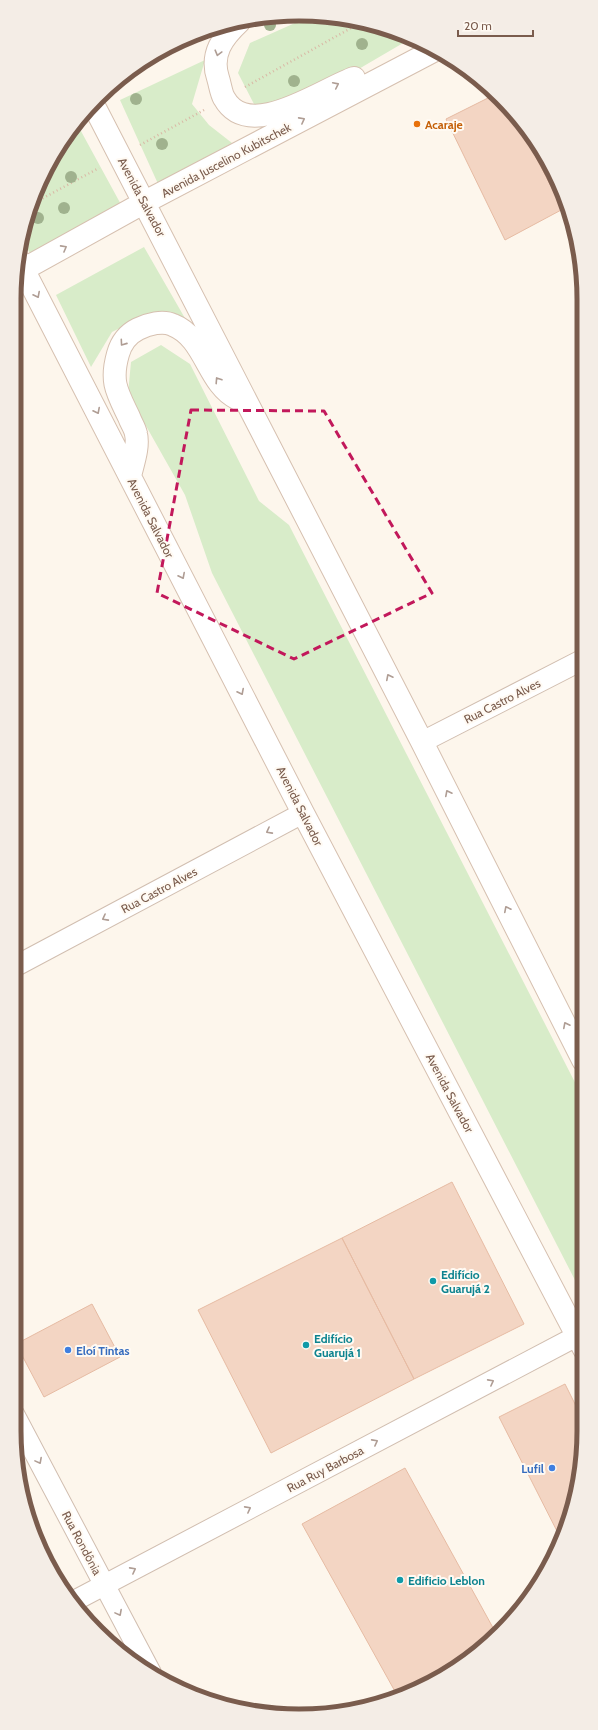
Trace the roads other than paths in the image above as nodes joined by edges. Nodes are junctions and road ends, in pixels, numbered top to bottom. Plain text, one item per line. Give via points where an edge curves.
1 (231, 29) edge
2 (429, 53) edge
3 (378, 80) junction
4 (96, 109) edge
5 (145, 202) junction
6 (23, 267) edge
7 (22, 273) edge
8 (248, 404) junction
9 (130, 476) junction
10 (577, 663) edge
11 (422, 742) junction
12 (303, 813) junction
13 (21, 963) edge
14 (577, 1048) edge
15 (577, 1337) edge
16 (577, 1345) edge
17 (21, 1427) edge
18 (104, 1585) junction
19 (77, 1599) edge
20 (145, 1662) edge

1 -> 3 main road via 224,35 217,53 215,70 224,98 235,111 260,117 285,110 354,77
2 - 3 main road, Avenida Juscelino Kubitschek
5 -> 3 main road, Avenida Juscelino Kubitschek
4 - 5 main road, Avenida Salvador
6 -> 5 main road, Avenida Juscelino Kubitschek
5 - 8 main road, Avenida Salvador
7 -> 9 main road, Avenida Salvador
8 -> 9 main road via 231,396 192,337 172,324 149,324 131,333 120,348 114,368 115,387 136,434 137,447
11 -> 8 main road, Avenida Salvador
9 -> 12 main road, Avenida Salvador
10 - 11 street, Rua Castro Alves
14 -> 11 main road, Avenida Salvador
12 -> 13 street, Rua Castro Alves
12 - 15 main road, Avenida Salvador
18 -> 16 street, Rua Ruy Barbosa
17 -> 18 street, Rua Rondônia
18 - 19 street, Rua Ruy Barbosa
18 -> 20 street, Rua Rondônia

